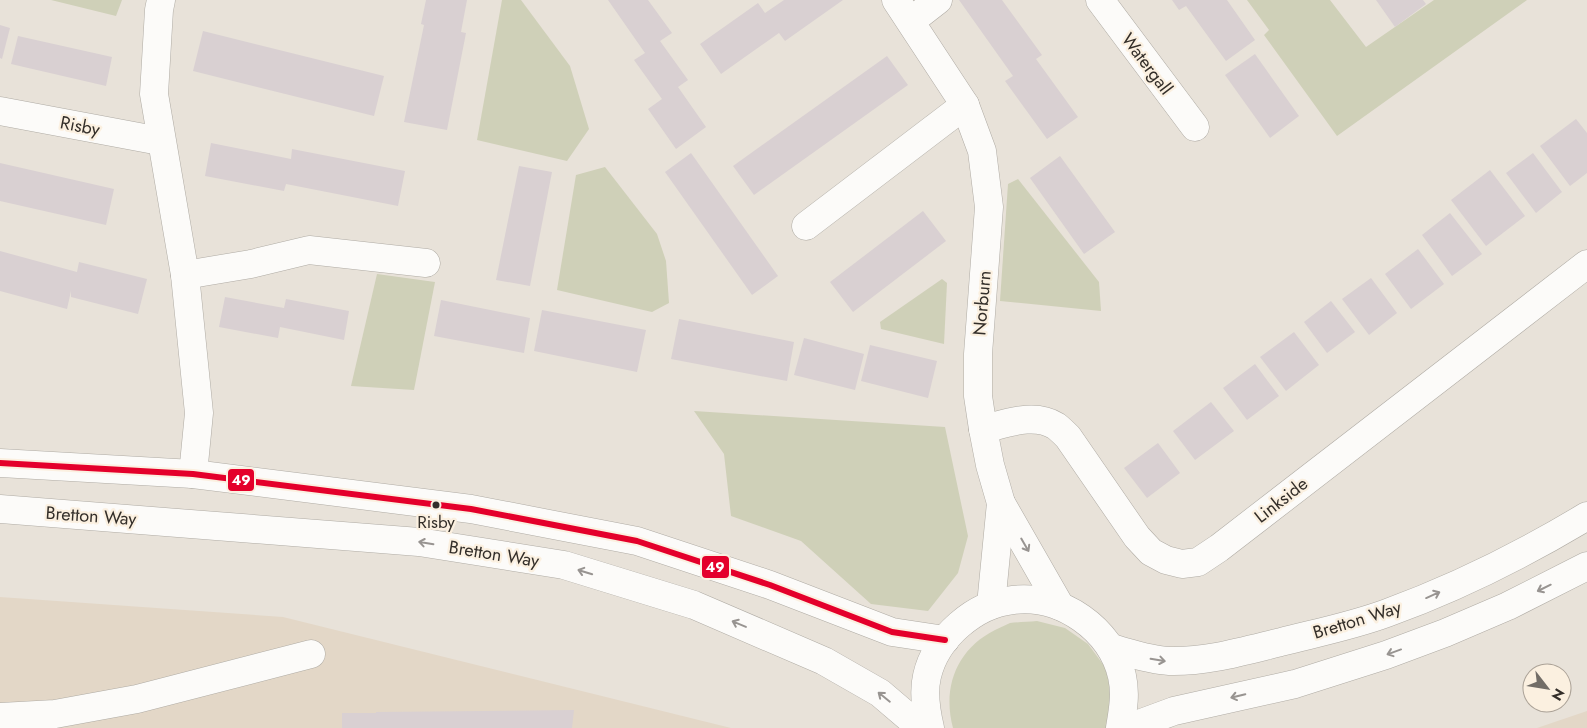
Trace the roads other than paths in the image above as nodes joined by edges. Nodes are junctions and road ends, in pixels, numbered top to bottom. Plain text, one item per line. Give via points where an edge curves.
1 (161, 0) edge
2 (938, 0) edge
3 (1100, 0) edge
4 (903, 11) edge
5 (965, 104) junction
6 (0, 111) edge
7 (1194, 127) dead end
8 (160, 141) junction
9 (806, 226) dead end
10 (426, 263) dead end
11 (1587, 264) edge
12 (184, 275) junction
13 (983, 428) junction
14 (0, 463) edge
15 (192, 474) junction
16 (1001, 503) junction
17 (0, 509) edge
18 (1587, 516) edge
19 (1587, 566) edge
20 (991, 605) junction
21 (1060, 606) junction
22 (945, 640) junction
23 (1110, 648) junction
24 (311, 654) dead end
25 (14, 720) edge
26 (921, 728) edge
27 (930, 728) edge
28 (1120, 728) edge
29 (1128, 728) edge

1 - 8 street via 154,94
2 - 4 street
3 - 7 street, Watergall
4 - 5 street, Norburn
5 - 9 street
5 - 13 street, Norburn via 982,151 989,207 978,354 978,396
6 - 8 street, Risby
8 - 12 street
10 - 12 street via 309,250
11 - 13 street, Linkside via 1198,562 1182,564 1151,552 1137,537 1068,436 1055,426 1040,420 1024,420
12 - 15 street via 199,413
13 - 16 street, Norburn
14 - 15 street
15 - 22 street via 471,509 637,541 770,585 892,632
16 - 20 street, Norburn
16 -> 21 street, Norburn
26 -> 17 street, Bretton Way via 880,693 824,661 694,605 564,565 419,542
23 -> 18 street, Bretton Way via 1146,658 1187,661 1218,657 1341,627 1386,614 1468,579
19 -> 29 street via 1508,606 1394,652 1295,684 1174,711
20 - 21 street via 1037,600
20 - 22 street via 961,622
21 - 23 street via 1089,623
22 - 27 street via 928,675 925,707
23 - 28 street via 1122,675 1125,704
24 - 25 street via 137,699

